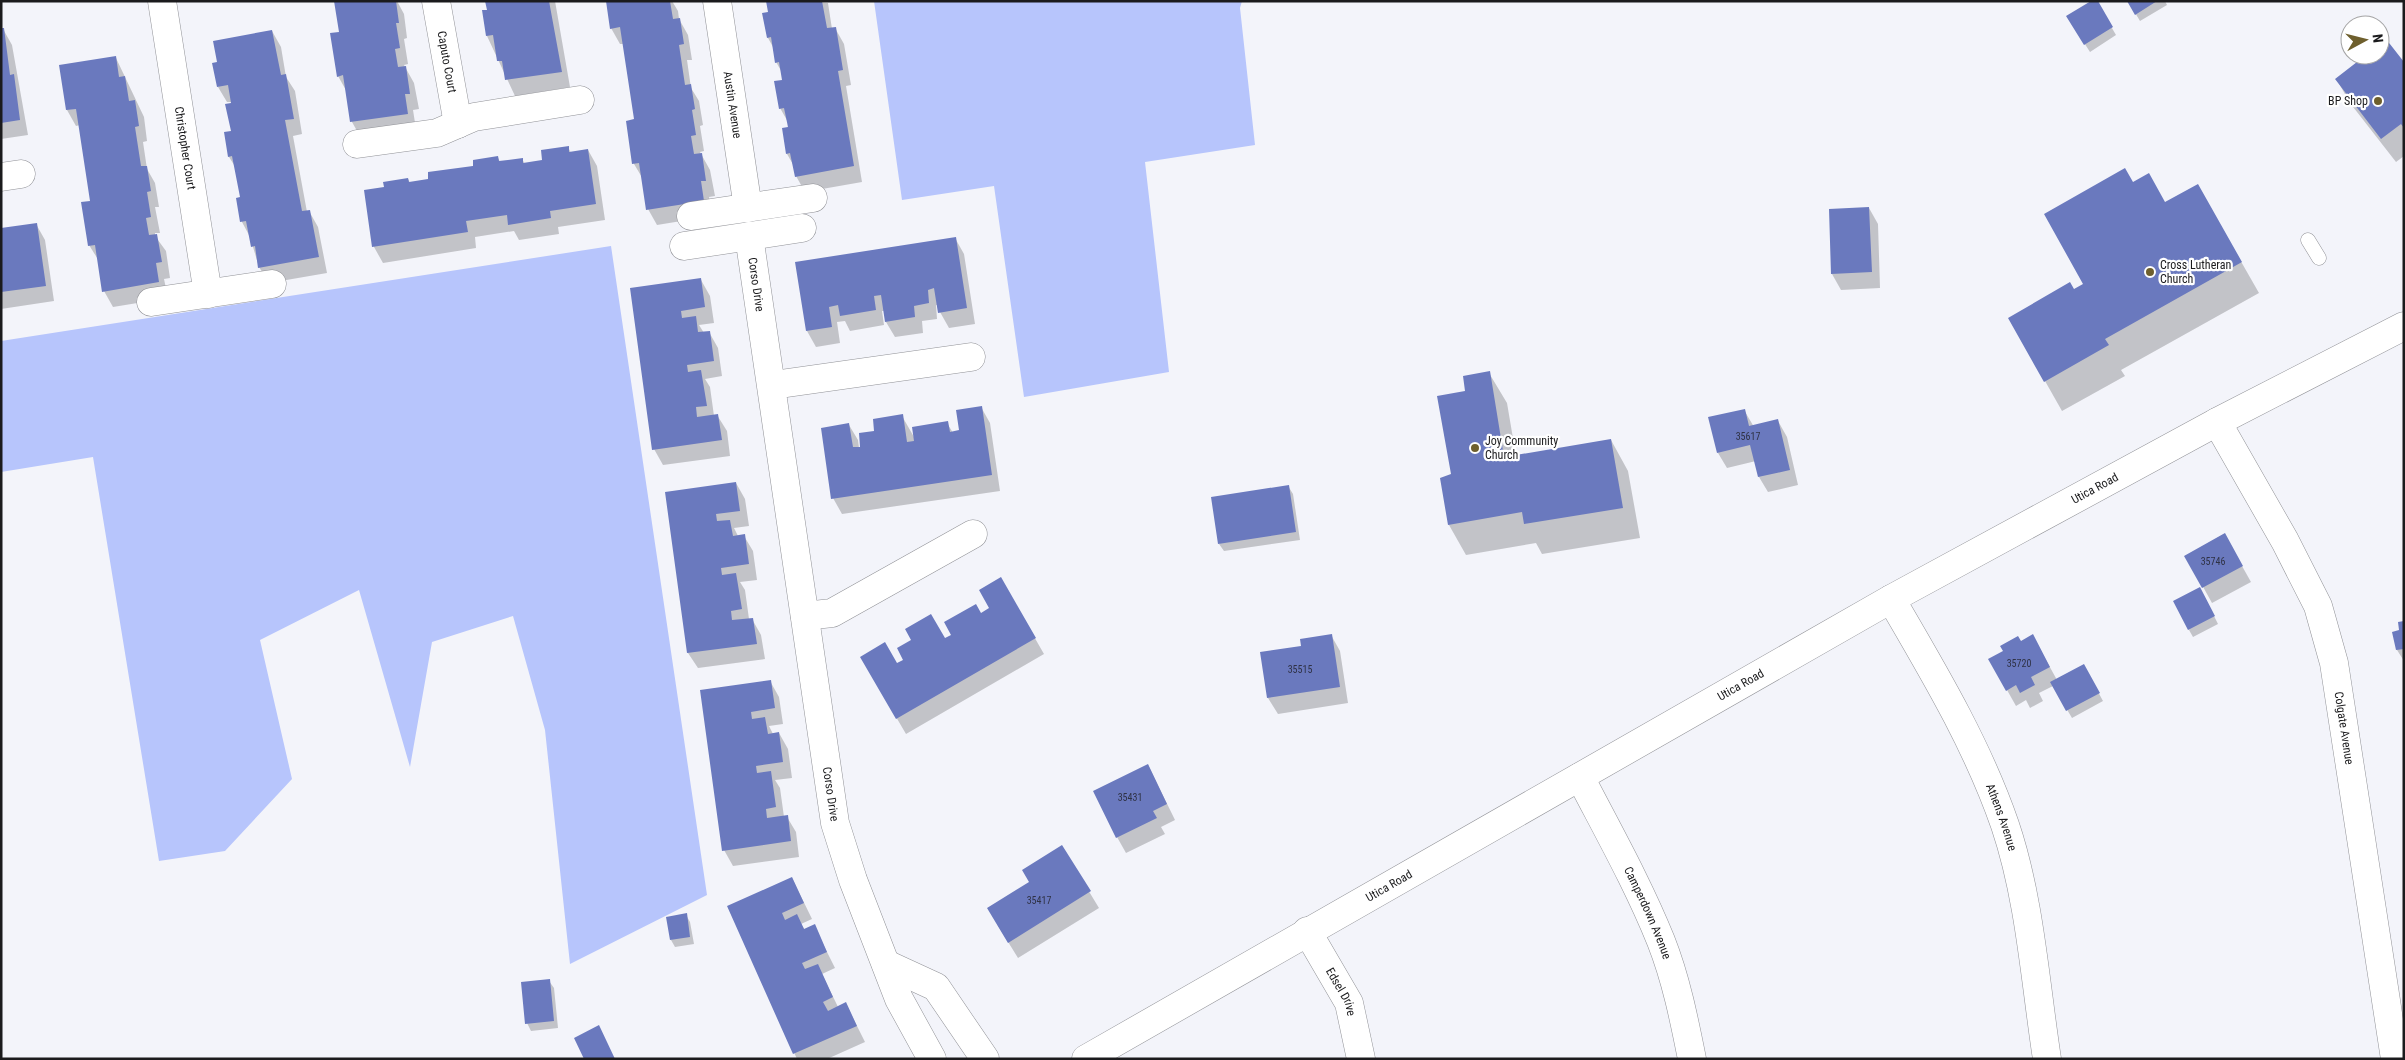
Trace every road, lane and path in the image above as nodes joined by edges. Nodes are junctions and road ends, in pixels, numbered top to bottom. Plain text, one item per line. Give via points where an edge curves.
1 (162, 1) edge
2 (436, 1) edge
3 (717, 1) edge
4 (580, 100) dead end
5 (458, 124) junction
6 (357, 144) dead end
7 (813, 198) dead end
8 (748, 208) junction
9 (691, 216) dead end
10 (802, 228) dead end
11 (749, 236) junction
12 (2308, 240) dead end
13 (684, 246) dead end
14 (2319, 258) dead end
15 (272, 284) dead end
16 (208, 294) junction
17 (151, 302) dead end
18 (2404, 326) edge
19 (970, 357) dead end
20 (773, 385) junction
21 (2217, 422) junction
22 (973, 534) dead end
23 (1891, 599) junction
24 (806, 616) junction
25 (1580, 777) junction
26 (1307, 932) junction
27 (886, 964) junction
28 (932, 1059) edge
29 (984, 1059) edge
30 (1086, 1059) edge
31 (1360, 1059) edge
32 (1692, 1059) edge
33 (2047, 1059) edge
34 (2395, 1059) edge

1 - 16 street, Christopher Court
2 - 5 street, Caputo Court
3 - 8 street, Austin Avenue
4 - 5 street via 474,117
5 - 6 street via 437,133
7 - 8 street
8 - 9 street
10 - 11 street
11 - 13 street
11 - 20 street, Corso Drive
12 - 14 lane
15 - 16 street
16 - 17 street
18 - 21 street, Utica Road
19 - 20 street
20 - 24 street, Corso Drive
21 - 23 street, Utica Road
21 - 34 street, Colgate Avenue via 2318,606 2334,663
22 - 24 street via 832,613
23 - 25 street, Utica Road
23 - 33 street, Athens Avenue via 1950,699 2005,825 2022,886
24 - 27 street, Corso Drive via 835,823
25 - 26 street, Utica Road
25 - 32 street, Camperdown Avenue via 1661,942 1684,1016
26 - 30 street, Utica Road
26 - 31 street, Edsel Drive via 1349,1004
27 - 28 street, Corso Drive via 899,999
27 - 29 street via 936,988

